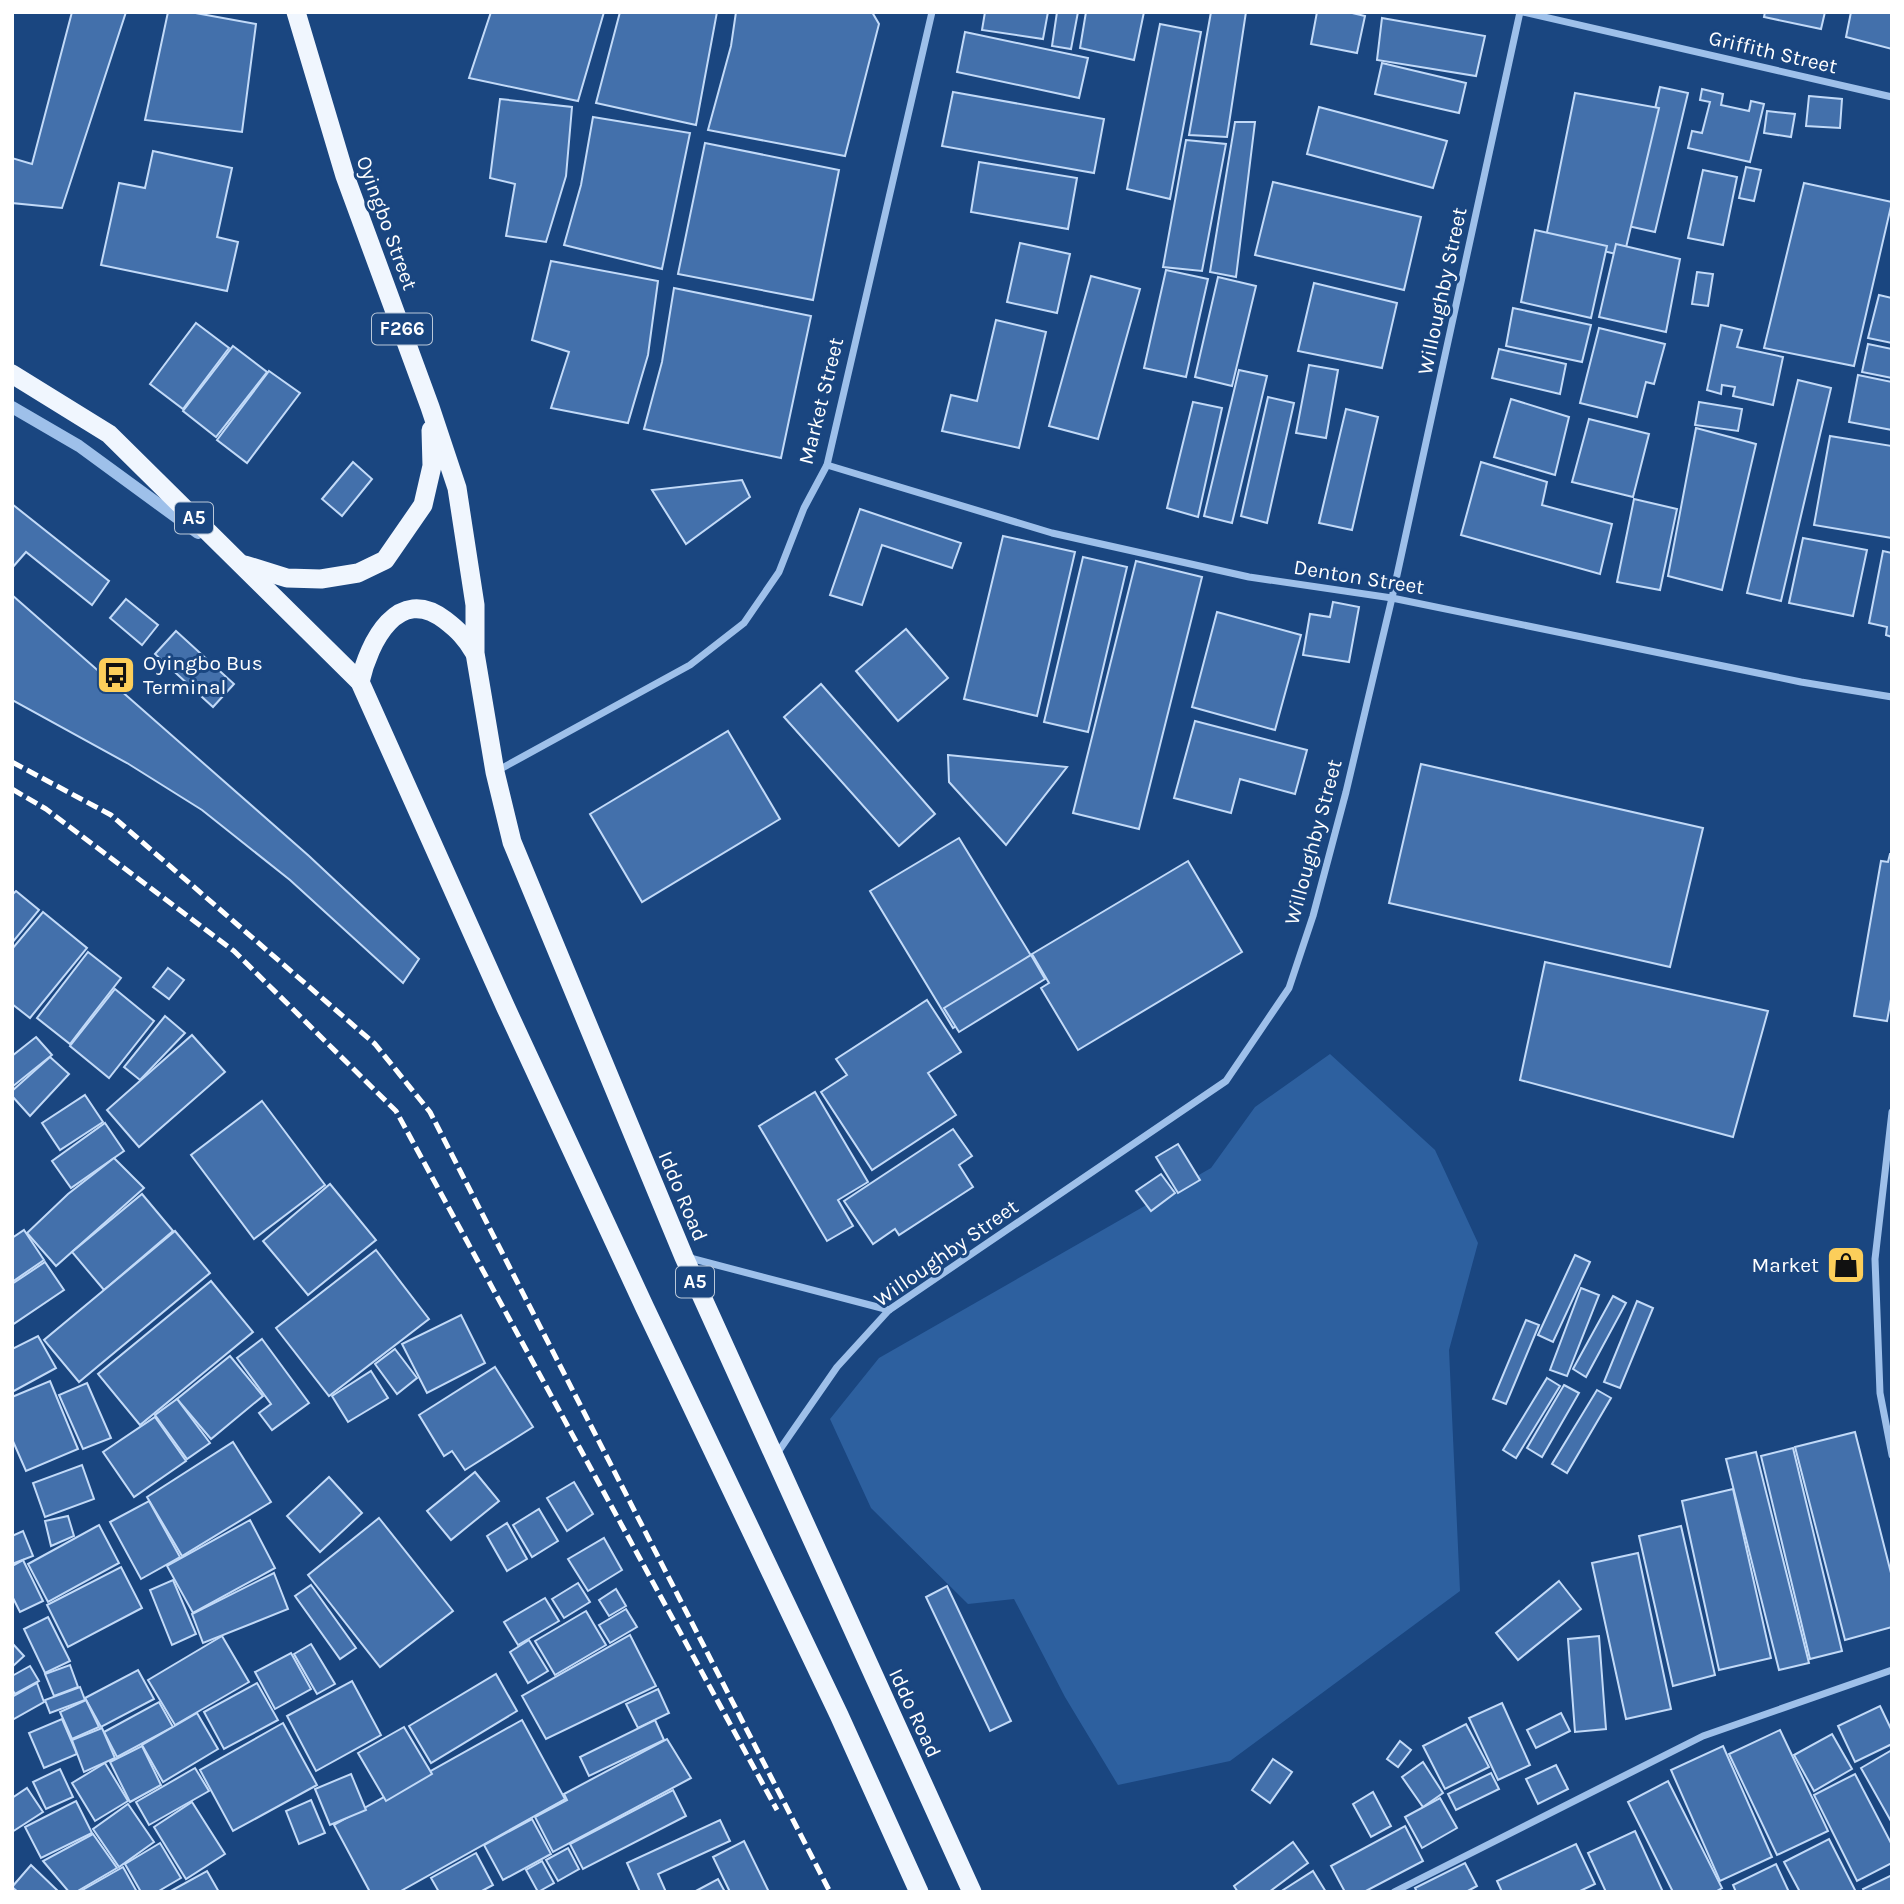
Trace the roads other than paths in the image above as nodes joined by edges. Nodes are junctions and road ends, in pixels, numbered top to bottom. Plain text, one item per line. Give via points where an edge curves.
1 (296, 12) edge
2 (932, 12) edge
3 (1522, 12) edge
4 (1892, 97) edge
5 (12, 374) edge
6 (12, 407) edge
7 (430, 407) junction
8 (827, 464) junction
9 (241, 564) junction
10 (1392, 598) junction
11 (475, 653) junction
12 (360, 682) junction
13 (1892, 697) edge
14 (495, 772) junction
15 (1892, 1112) edge
16 (684, 1257) junction
17 (889, 1310) junction
18 (1892, 1455) edge
19 (774, 1458) junction
20 (1892, 1670) edge
21 (919, 1892) edge
22 (972, 1892) edge
23 (1394, 1892) edge

1 - 7 highway, Oyingbo Street / F266 via 345,176
2 - 8 street, Market Street
3 - 4 street, Griffith Street
3 - 10 street, Willoughby Street
5 - 9 highway, A5 via 109,433
6 - 9 street via 79,446
7 - 9 highway, F266 via 432,466 423,505 385,560 358,573 321,579 286,578
7 - 11 highway, Oyingbo Street / F266 via 457,488 475,605
8 - 10 street, Denton Street via 1052,533 1248,577
8 - 14 street, Market Street via 779,572 744,623 690,665
9 - 12 highway, A5
10 - 13 street, Denton Street
10 - 17 street, Willoughby Street via 1346,792 1289,988 1226,1081
11 - 12 highway via 464,634 441,617 411,608 384,627
11 - 14 highway, Iddo Road / A5
12 - 21 highway, A5 via 506,1008
14 - 16 highway, Iddo Road / A5 via 512,842
15 - 18 street via 1875,1259 1880,1393
16 - 17 street
16 - 19 highway, Iddo Road / A5
17 - 19 street, Willoughby Street via 837,1367
19 - 22 highway, Iddo Road / A5
20 - 23 street via 1703,1737

